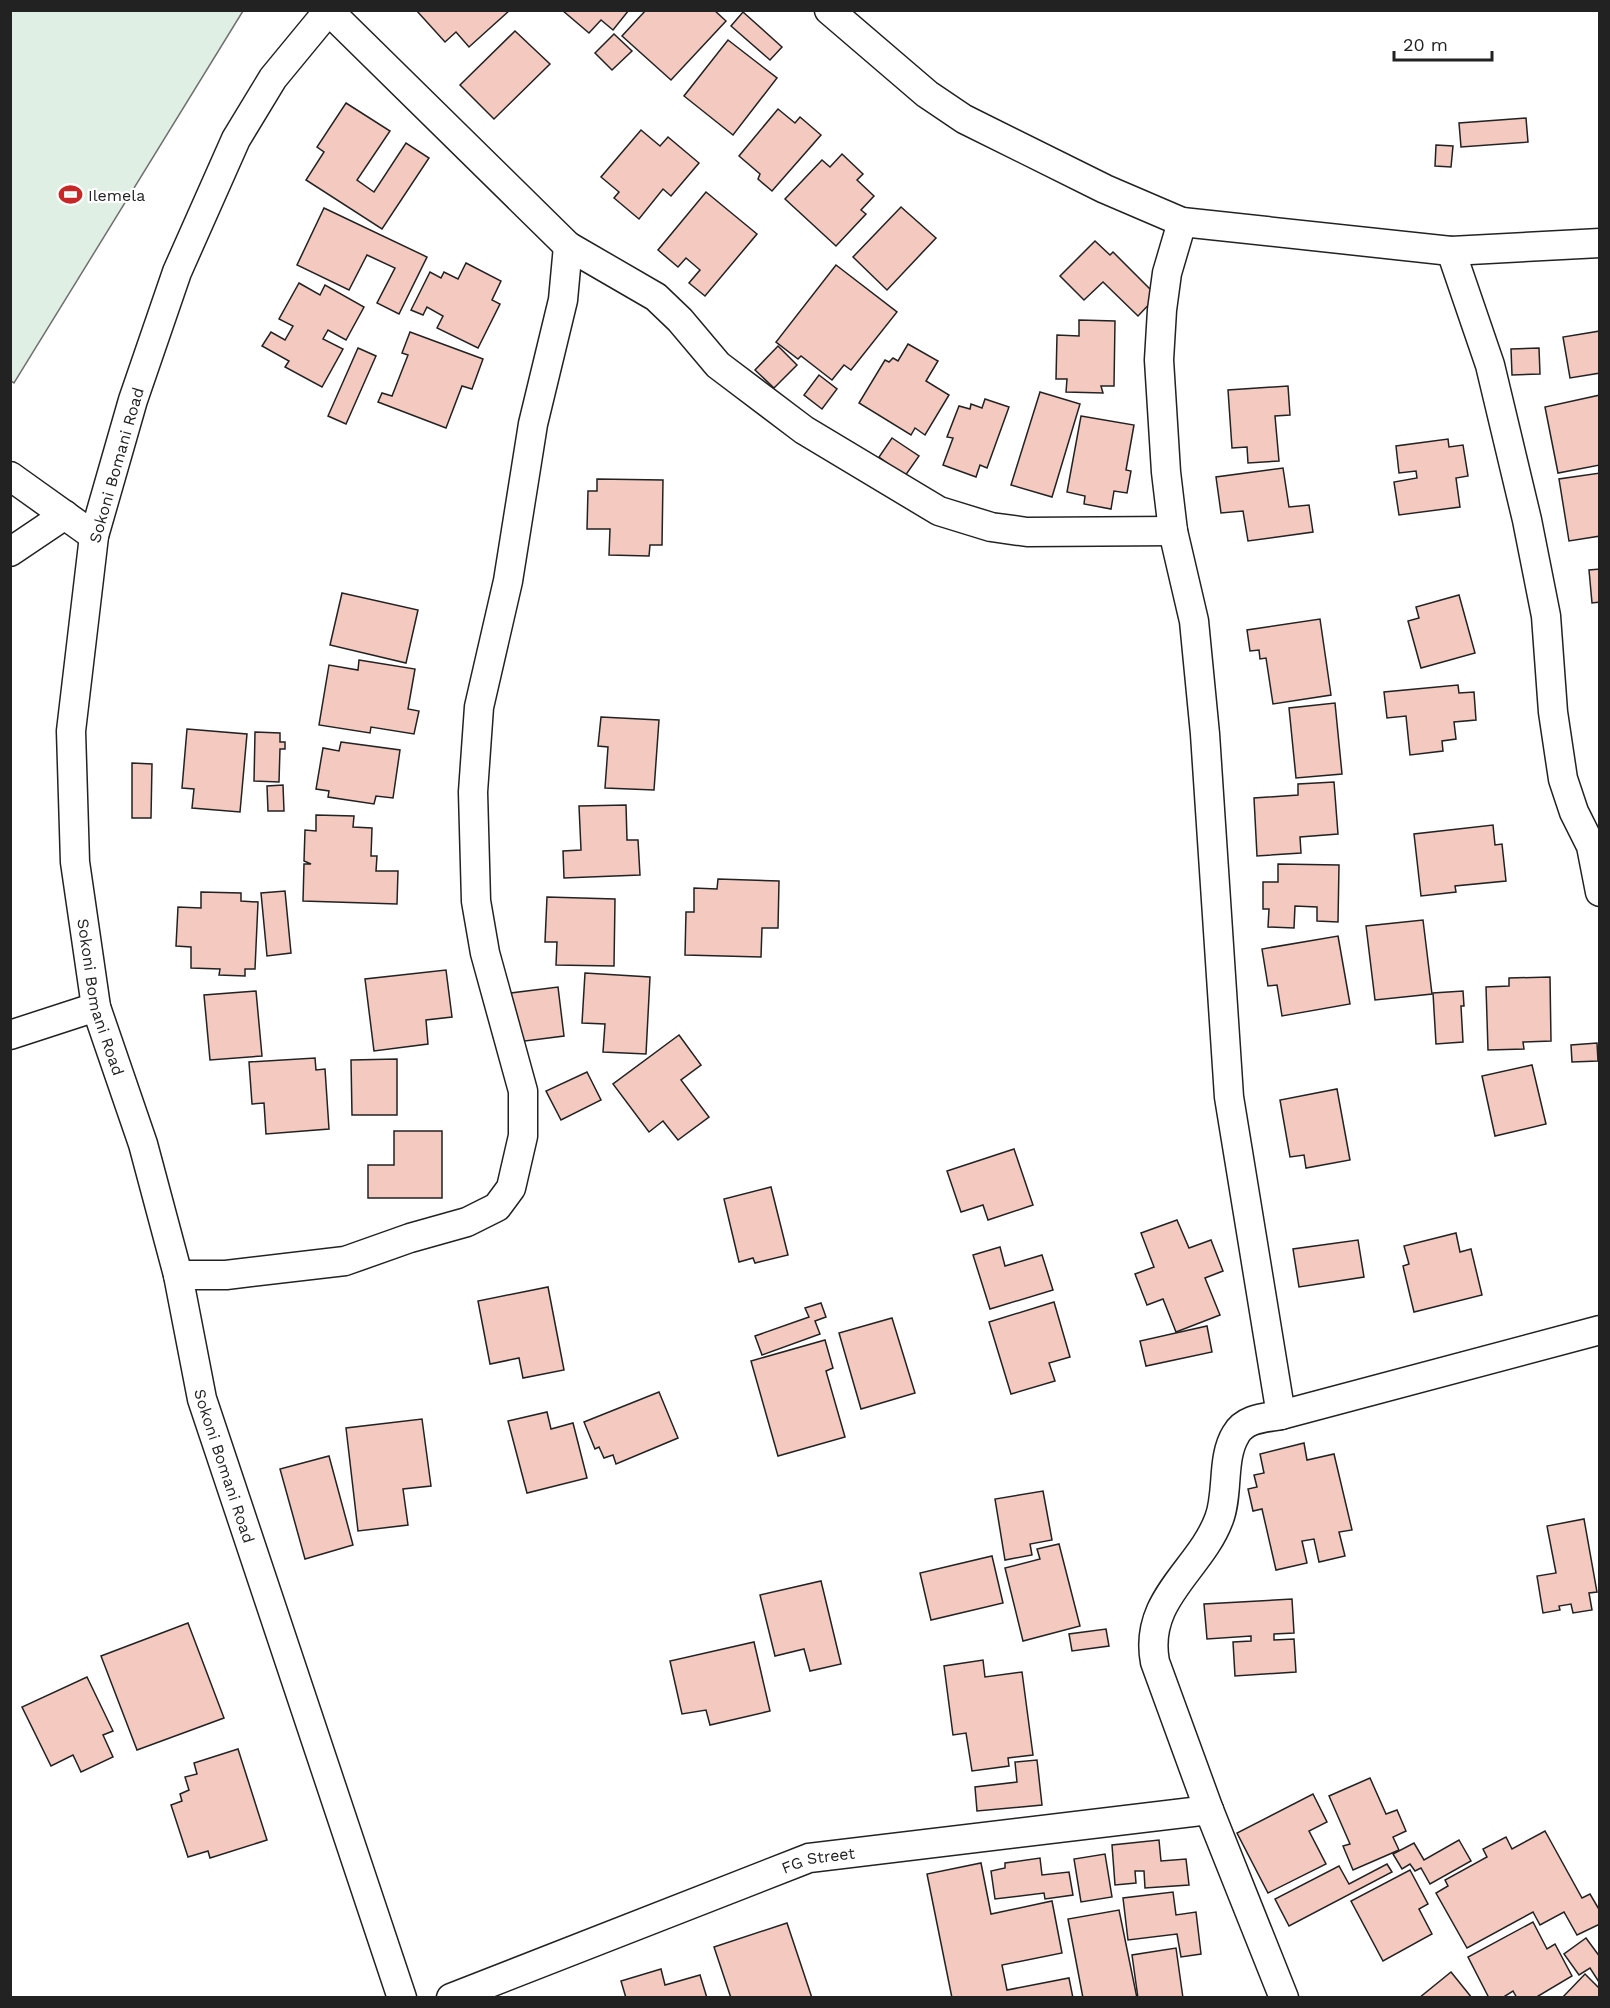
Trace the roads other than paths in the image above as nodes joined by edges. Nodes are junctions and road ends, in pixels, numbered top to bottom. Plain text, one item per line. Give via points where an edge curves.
1 (329, 10) edge
2 (829, 10) edge
3 (1182, 222) junction
4 (1599, 243) edge
5 (568, 246) junction
6 (1451, 251) junction
7 (10, 476) edge
8 (65, 515) junction
9 (1173, 531) junction
10 (94, 536) junction
11 (10, 552) edge
12 (1599, 891) edge
13 (96, 1007) junction
14 (10, 1035) edge
15 (178, 1275) junction
16 (1599, 1330) edge
17 (1281, 1415) junction
18 (1209, 1810) junction
19 (402, 1998) edge
20 (451, 1998) edge
21 (1284, 1998) edge

1 - 5 street
1 - 10 street, Sokoni Bomani Road via 273,78 236,139 181,262 133,400
2 - 3 street via 927,94 964,119 1105,189
3 - 6 street
3 - 9 street via 1163,301 1159,360
4 - 6 street
5 - 9 street via 656,297 718,365 769,405 939,511 991,527 1027,532
5 - 15 street via 563,300 533,424 508,581 479,707 473,792 476,901 483,943 523,1092 523,1136 511,1188 497,1207 467,1222 345,1261 226,1275
6 - 12 street via 1490,365 1527,520 1546,616 1563,779 1591,846
7 - 8 street
8 - 10 street
8 - 11 street
9 - 17 street via 1194,621 1204,722 1229,1097
10 - 13 street, Sokoni Bomani Road via 71,731 75,862
13 - 14 street
13 - 15 street, Sokoni Bomani Road via 143,1144
15 - 19 street, Sokoni Bomani Road via 202,1399
16 - 17 street
17 - 18 street via 1252,1420 1236,1433 1228,1458 1226,1493 1219,1520 1164,1604 1151,1642
18 - 20 street, FG Street via 809,1858
18 - 21 street

